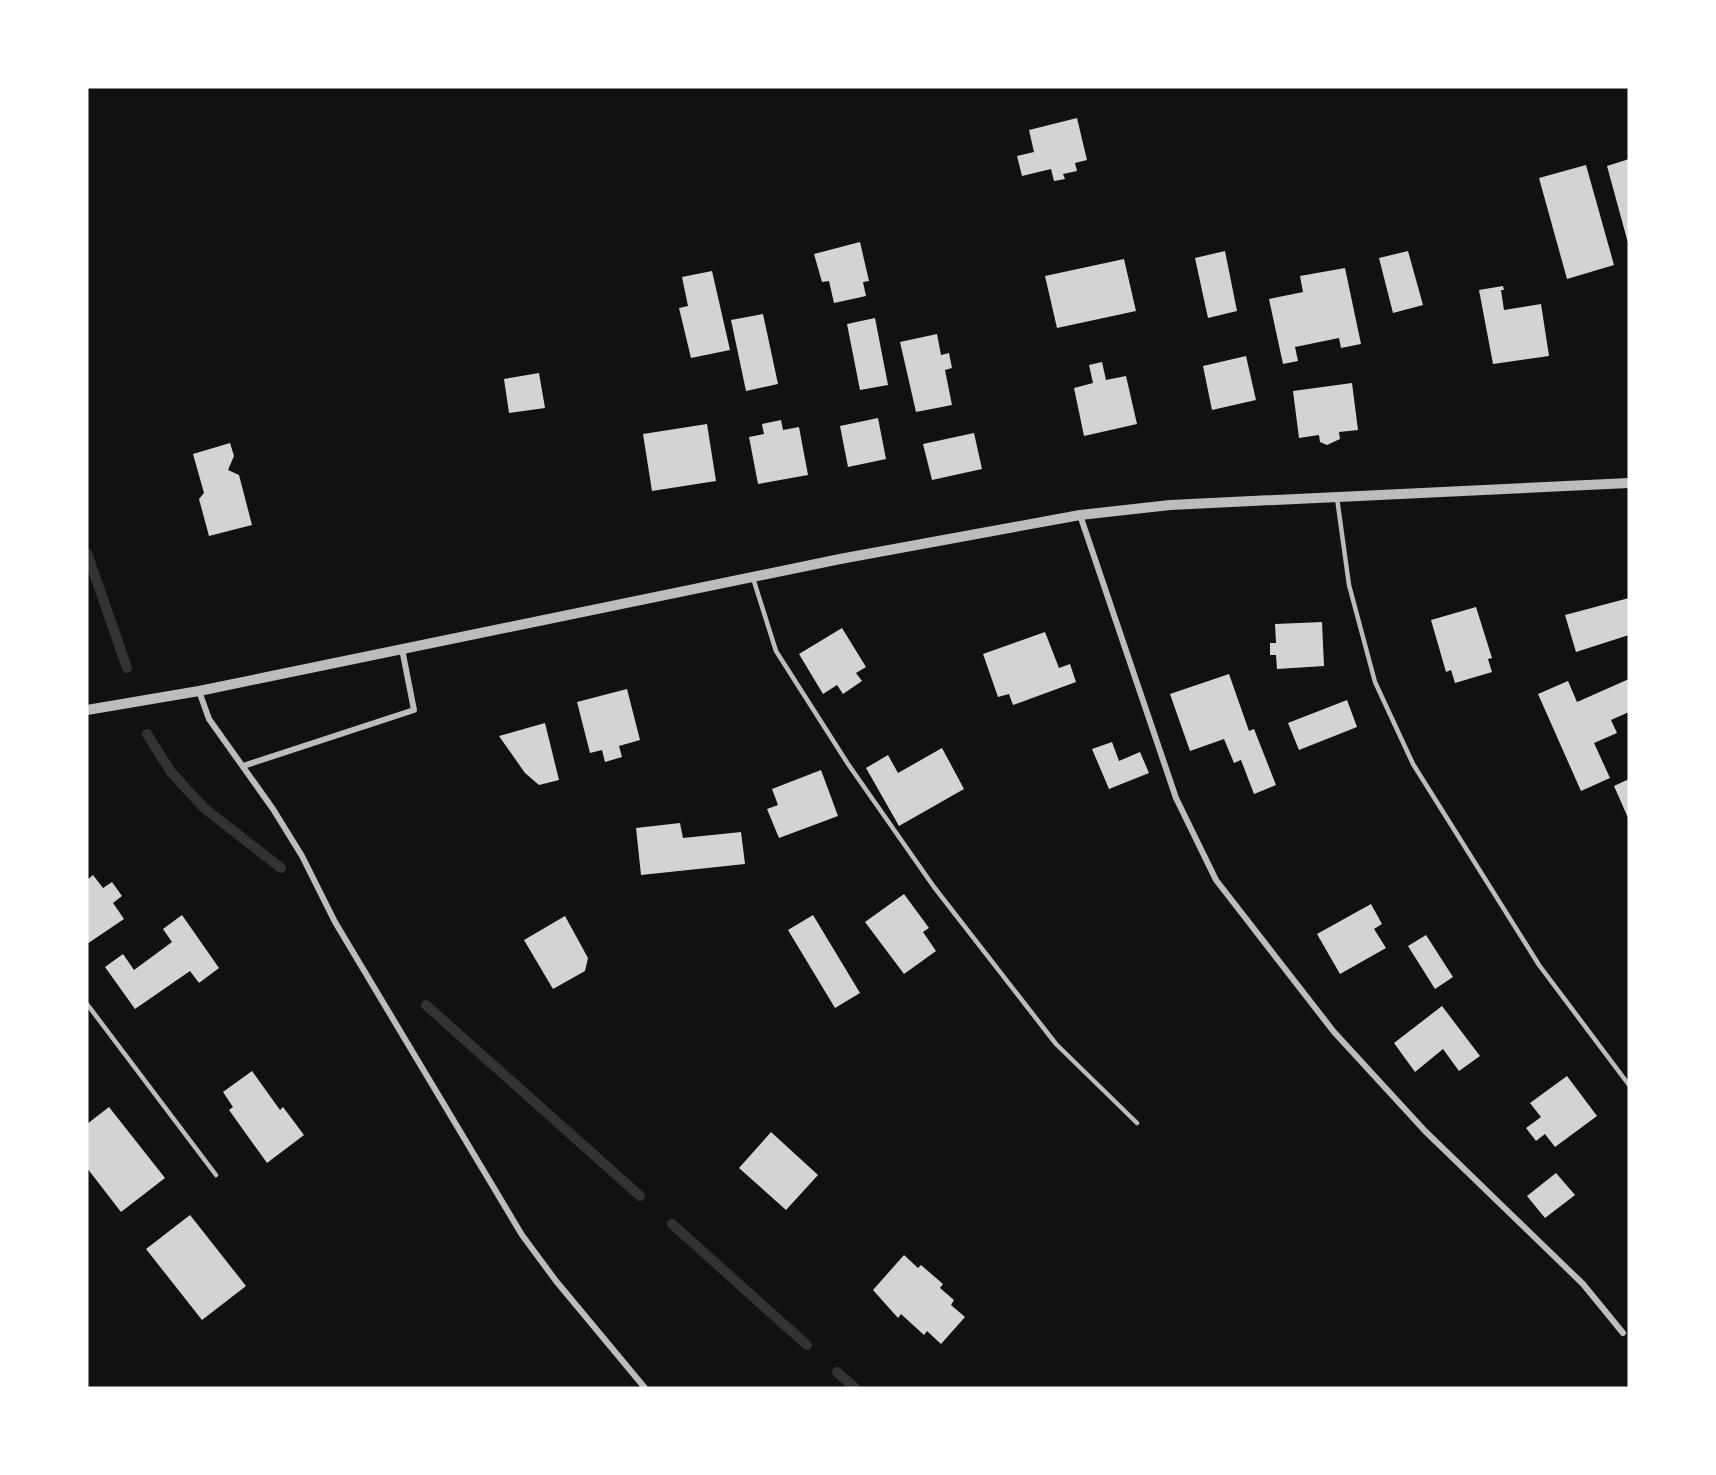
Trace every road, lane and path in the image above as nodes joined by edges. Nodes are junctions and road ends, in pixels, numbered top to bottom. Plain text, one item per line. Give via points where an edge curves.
1 (1629, 483) edge
2 (1336, 498) junction
3 (1080, 515) junction
4 (753, 578) junction
5 (402, 649) junction
6 (200, 691) junction
7 (87, 710) edge
8 (243, 766) junction
9 (87, 1004) edge
10 (1629, 1085) edge
11 (1137, 1123) dead end
12 (216, 1175) dead end
13 (1623, 1333) dead end
14 (645, 1388) edge

1 - 2 street
2 - 3 street via 1170,505
2 - 10 lane via 1349,585 1375,682 1413,764 1539,965
3 - 4 street
3 - 13 street via 1176,798 1216,880 1334,1032 1425,1131 1583,1284
4 - 5 street
4 - 11 lane via 776,651 848,764 934,887 1056,1044
5 - 6 street
5 - 8 street via 414,710
6 - 7 street
6 - 8 street via 209,719
8 - 14 street via 302,856 335,922 522,1235
9 - 12 lane

